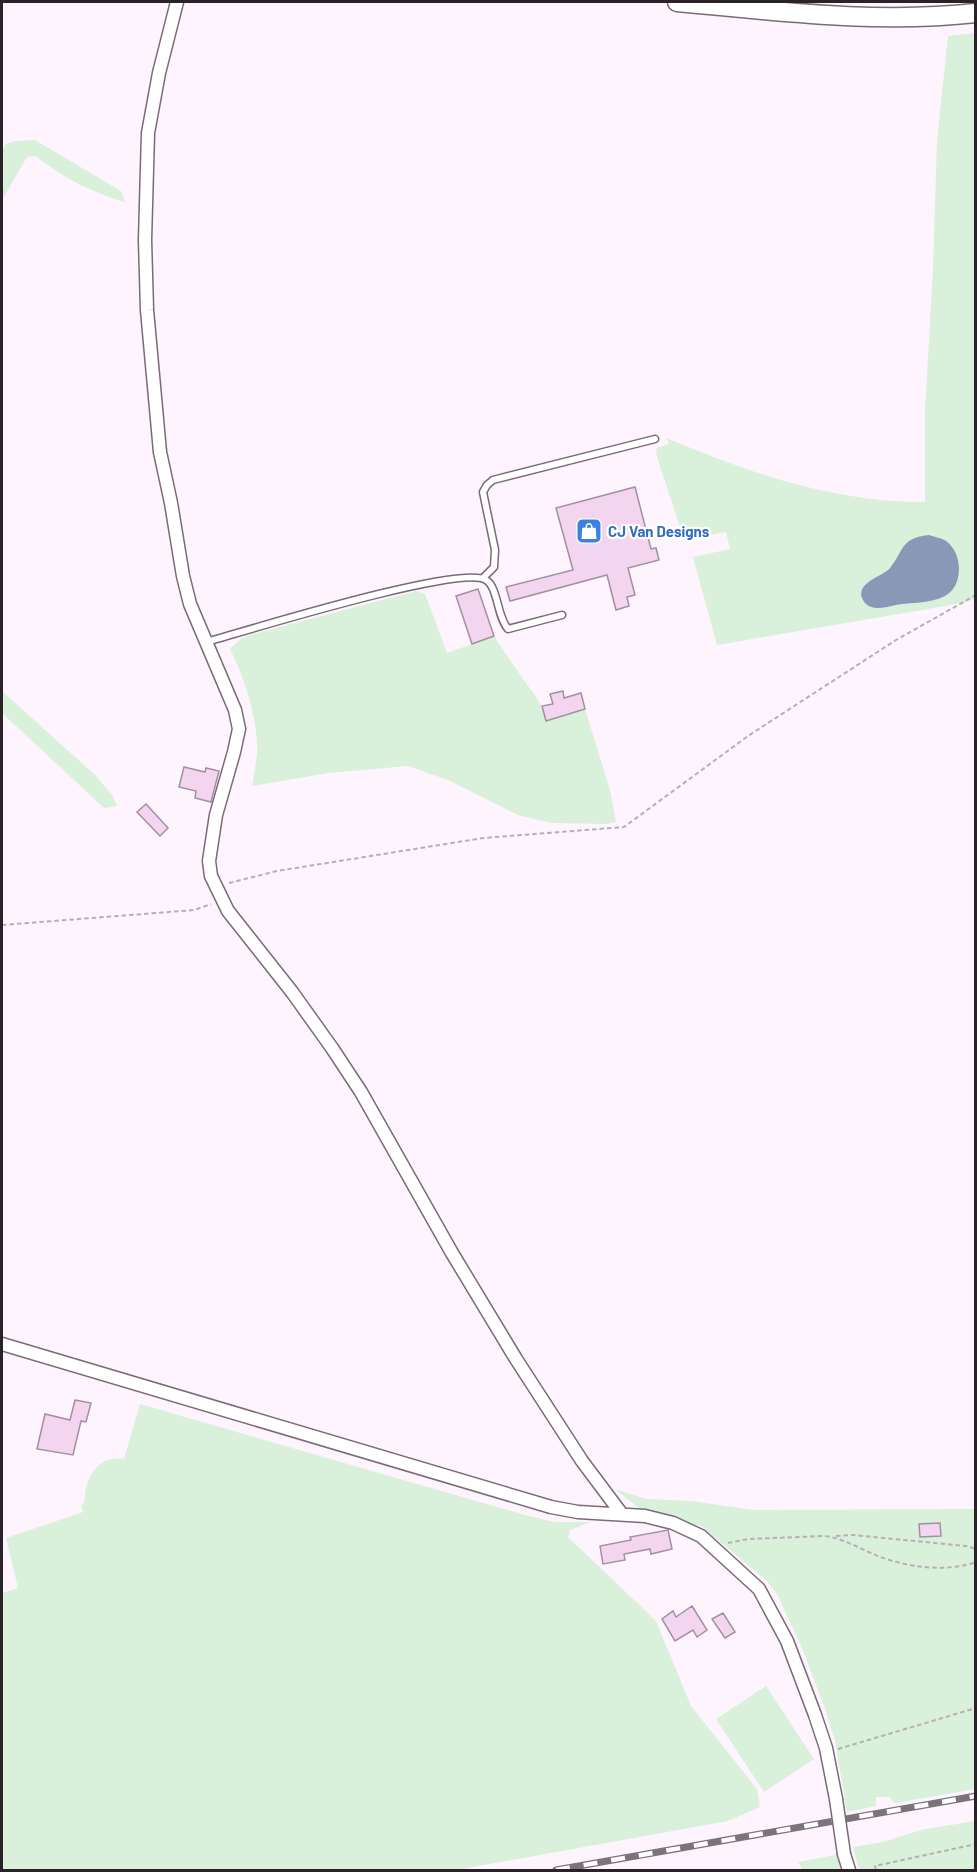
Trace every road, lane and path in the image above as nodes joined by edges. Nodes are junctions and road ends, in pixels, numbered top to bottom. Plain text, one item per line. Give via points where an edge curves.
1 (177, 2) edge
2 (677, 2) edge
3 (975, 12) edge
4 (655, 439) dead end
5 (483, 578) junction
6 (975, 595) edge
7 (561, 615) dead end
8 (206, 642) junction
9 (215, 886) junction
10 (222, 900) junction
11 (2, 925) edge
12 (2, 1344) edge
13 (621, 1513) junction
14 (831, 1537) junction
15 (714, 1548) junction
16 (975, 1549) edge
17 (975, 1562) edge
18 (975, 1708) edge
19 (827, 1753) junction
20 (975, 1844) edge
21 (849, 1870) edge
22 (876, 1870) edge

1 - 8 street via 148,133 147,310 160,452 183,576
2 - 3 main road via 849,16
4 - 5 lane via 487,484 484,505 495,550 494,567
5 - 7 lane via 491,583 508,629
5 - 8 lane via 423,583
6 - 9 path via 896,640 748,735 624,827 483,838 277,871
8 - 9 street via 239,729 211,842 209,861
9 - 10 street
10 - 11 path via 194,910
10 - 13 street via 361,1092 516,1359
12 - 13 street via 551,1507
13 - 15 street via 673,1523 701,1536
14 - 15 path via 748,1539
14 - 16 path via 853,1534
14 - 17 path via 909,1565 935,1568
15 - 19 street via 759,1589 768,1604 805,1686
18 - 19 path
19 - 21 street, bridge
20 - 22 path via 875,1866

